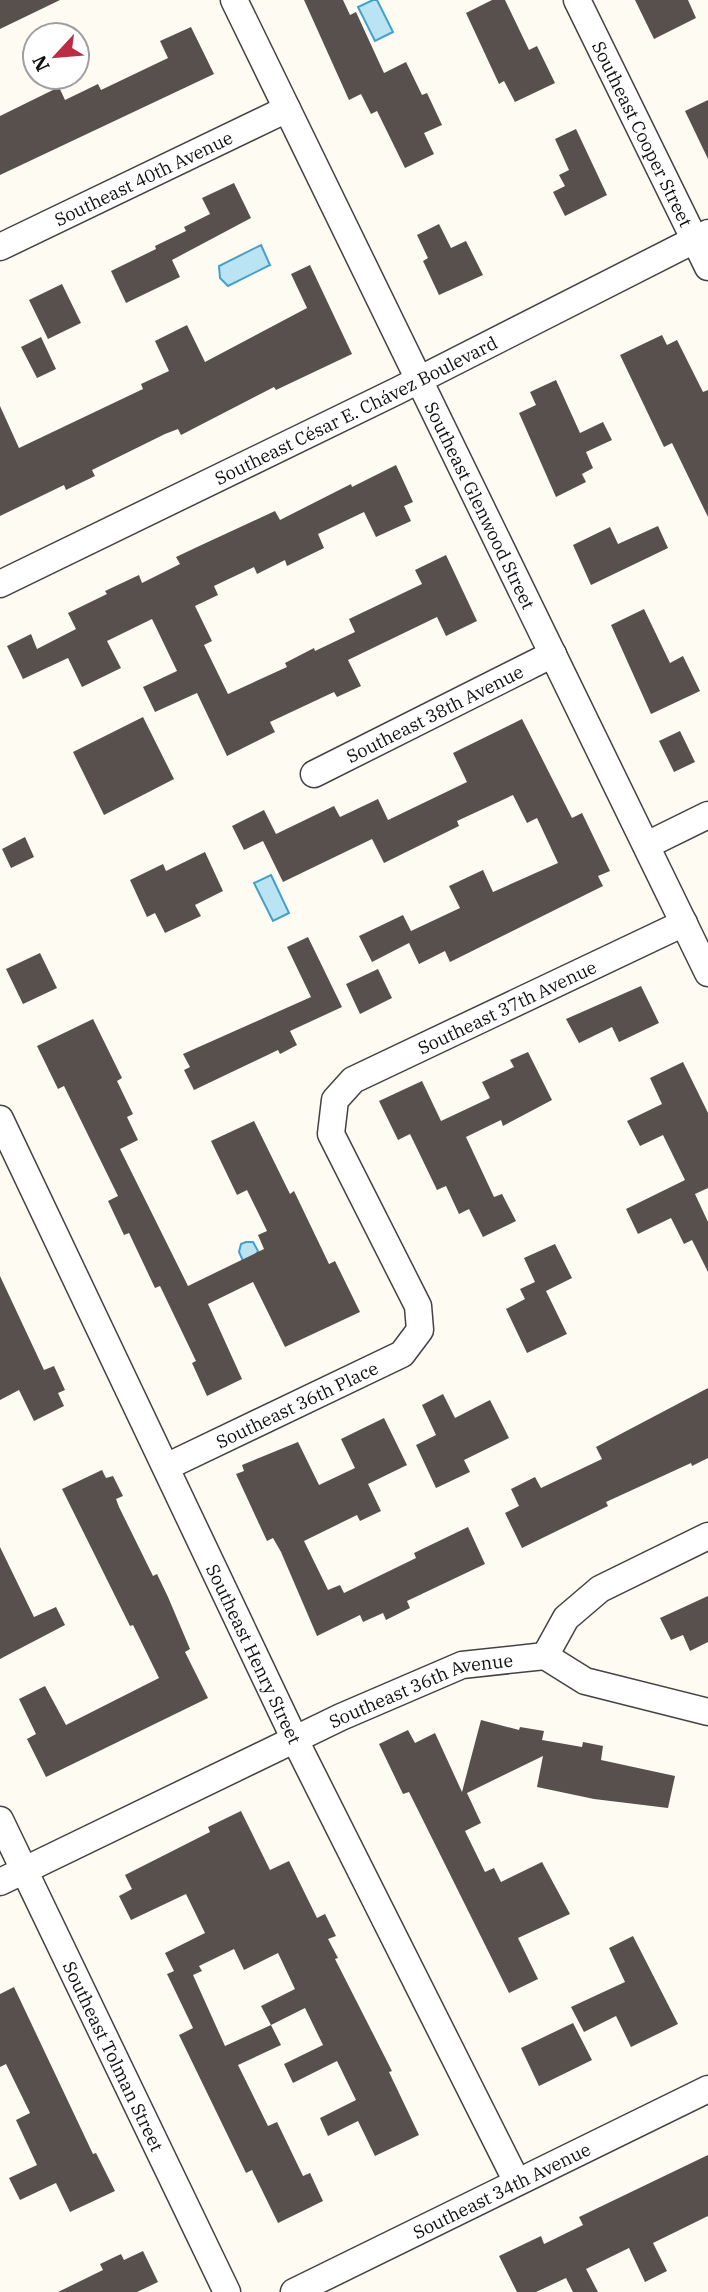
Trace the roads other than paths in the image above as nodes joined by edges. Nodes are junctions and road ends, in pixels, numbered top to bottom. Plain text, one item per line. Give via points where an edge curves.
1 (234, 0) edge
2 (577, 0) edge
3 (287, 109) junction
4 (701, 236) edge
5 (0, 247) edge
6 (708, 267) edge
7 (420, 380) junction
8 (0, 584) edge
9 (554, 654) junction
10 (314, 774) dead end
11 (708, 815) edge
12 (647, 845) junction
13 (684, 923) junction
14 (708, 973) edge
15 (0, 1119) edge
16 (420, 1330) joint
17 (166, 1467) junction
18 (708, 1536) edge
19 (545, 1656) junction
20 (708, 1712) edge
21 (295, 1740) junction
22 (0, 1820) edge
23 (24, 1870) junction
24 (0, 1882) edge
25 (708, 2089) edge
26 (517, 2182) junction
27 (227, 2292) edge
28 (294, 2292) edge

1 - 3 street, Southeast Glenwood Street
2 - 4 street, Southeast Cooper Street
3 - 5 street, Southeast 40th Avenue
3 - 7 street, Southeast Glenwood Street
4 - 6 street, Southeast Cooper Street
4 - 7 street, Southeast César E. Chávez Boulevard
7 - 8 street, Southeast César E. Chávez Boulevard
7 - 9 street, Southeast Glenwood Street
9 - 10 street, Southeast 38th Avenue
9 - 12 street, Southeast Glenwood Street
11 - 12 street
12 - 13 street, Southeast Glenwood Street
13 - 14 street, Southeast Glenwood Street
13 - 16 street, Southeast 37th Avenue via 353,1080 335,1100 331,1134 418,1306
15 - 17 street, Southeast Henry Street
16 - 17 street, Southeast 36th Place via 402,1354
17 - 21 street, Southeast Henry Street
18 - 19 street via 600,1589 566,1618
19 - 20 street via 584,1681
19 - 21 street, Southeast 36th Avenue via 462,1665
21 - 23 street, Southeast 36th Avenue
21 - 26 street, Southeast Henry Street
22 - 23 street, Southeast Tolman Street
23 - 24 street, Southeast 36th Avenue
23 - 27 street, Southeast Tolman Street
25 - 26 street, Southeast 34th Avenue
26 - 28 street, Southeast 34th Avenue

